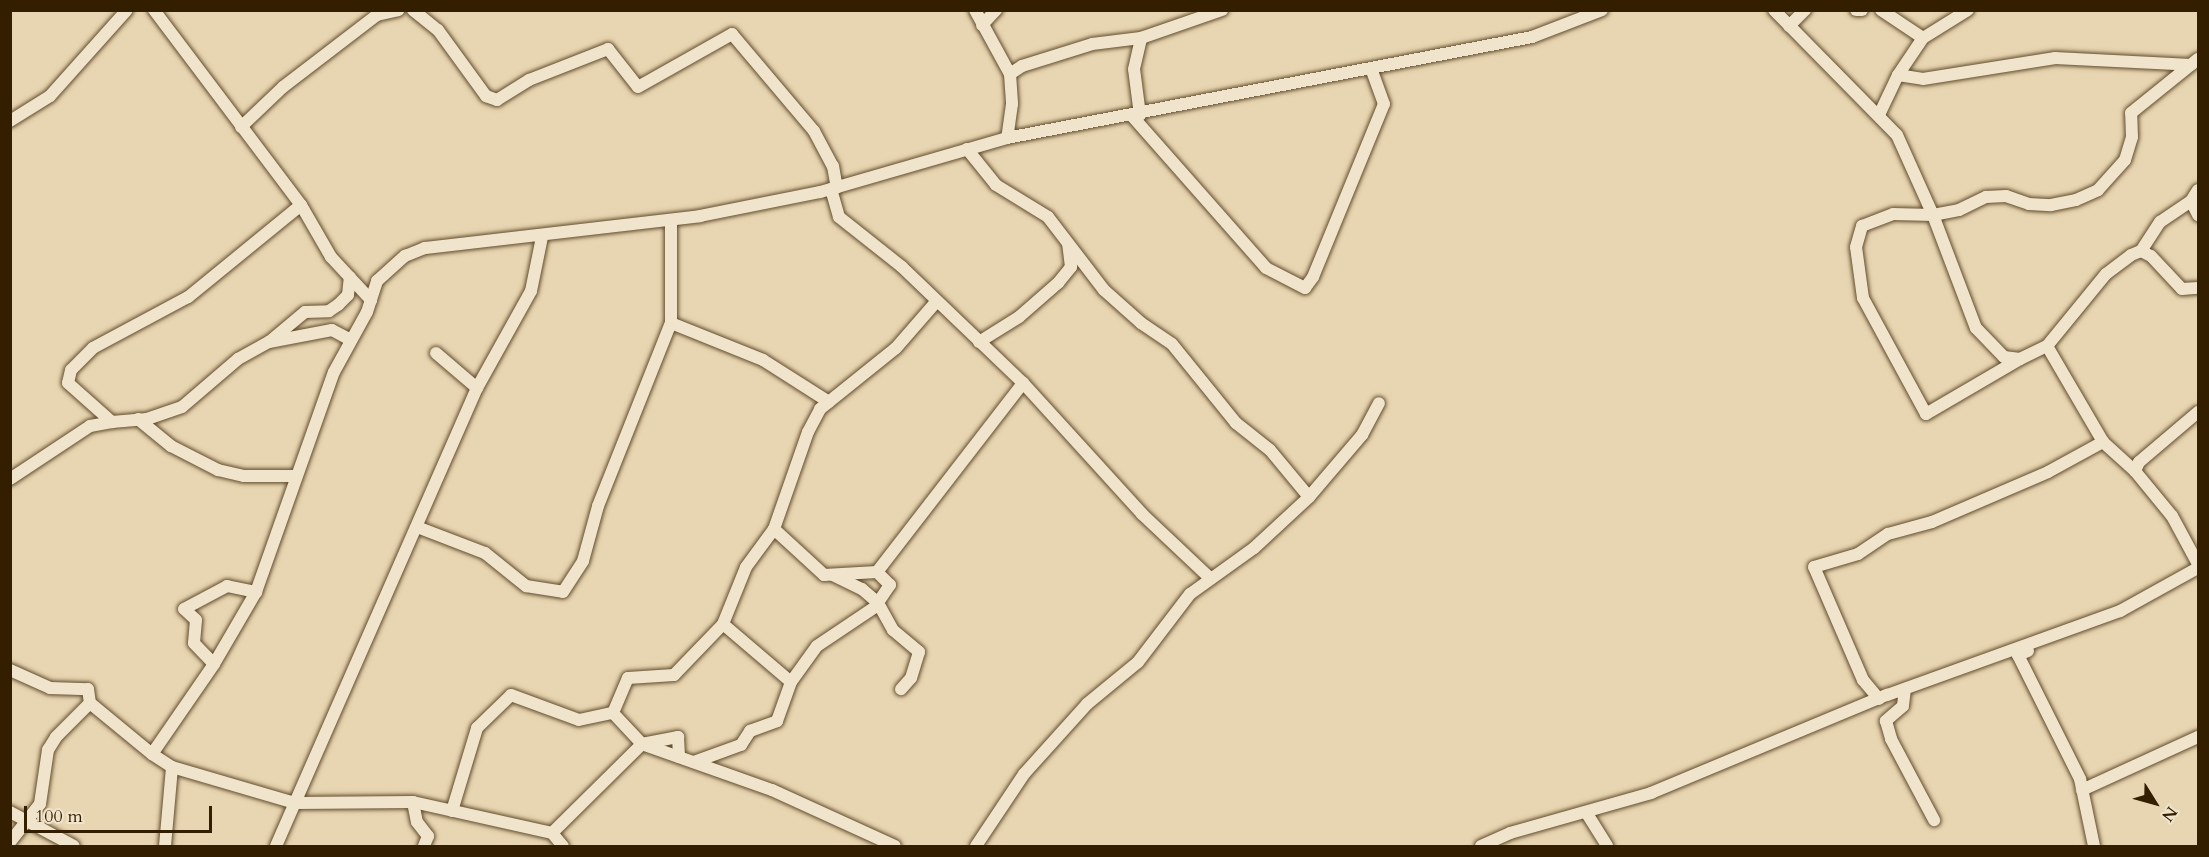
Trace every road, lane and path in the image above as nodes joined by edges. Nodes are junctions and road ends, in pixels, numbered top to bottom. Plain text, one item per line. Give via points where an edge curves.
1 (127, 10) edge
2 (154, 10) edge
3 (398, 10) edge
4 (412, 10) edge
5 (996, 10) edge
6 (1222, 10) edge
7 (1602, 10) edge
8 (1774, 10) edge
9 (1805, 10) edge
10 (1856, 10) edge
11 (1862, 10) edge
12 (1881, 10) edge
13 (1968, 10) edge
14 (976, 16) edge
15 (1789, 26) junction
16 (1141, 38) junction
17 (1923, 38) junction
18 (2195, 62) edge
19 (1371, 68) junction
20 (1010, 74) junction
21 (1898, 75) junction
22 (1879, 115) junction
23 (1137, 116) junction
24 (10, 121) edge
25 (241, 127) junction
26 (1007, 138) junction
27 (968, 149) junction
28 (834, 189) junction
29 (2199, 190) edge
30 (2191, 201) junction
31 (301, 206) junction
32 (1933, 214) junction
33 (2199, 215) edge
34 (671, 220) junction
35 (542, 237) junction
36 (1068, 243) junction
37 (2141, 251) junction
38 (350, 277) junction
39 (2199, 288) edge
40 (371, 300) junction
41 (936, 302) junction
42 (671, 323) junction
43 (351, 340) junction
44 (269, 342) junction
45 (979, 342) junction
46 (2047, 346) junction
47 (436, 353) dead end
48 (2020, 359) junction
49 (1023, 383) junction
50 (477, 388) junction
51 (829, 402) junction
52 (1379, 403) dead end
53 (2199, 412) edge
54 (138, 419) junction
55 (112, 422) junction
56 (2103, 441) junction
57 (2135, 471) junction
58 (294, 476) junction
59 (10, 479) edge
60 (1310, 497) junction
61 (417, 527) junction
62 (774, 529) junction
63 (2199, 566) edge
64 (877, 572) junction
65 (831, 574) junction
66 (1210, 578) junction
67 (256, 592) junction
68 (878, 603) junction
69 (2120, 611) junction
70 (723, 624) junction
71 (214, 664) junction
72 (10, 670) edge
73 (792, 682) junction
74 (901, 689) dead end
75 (1905, 689) junction
76 (1879, 699) junction
77 (90, 703) junction
78 (613, 712) junction
79 (2199, 736) edge
80 (642, 744) junction
81 (152, 754) junction
82 (679, 757) junction
83 (694, 762) junction
84 (172, 766) junction
85 (2082, 790) junction
86 (413, 802) junction
87 (295, 803) junction
88 (10, 812) edge
89 (452, 812) junction
90 (1586, 812) junction
91 (1934, 820) dead end
92 (27, 821) junction
93 (552, 833) junction
94 (10, 842) edge
95 (74, 846) edge
96 (165, 846) edge
97 (276, 846) edge
98 (424, 846) edge
99 (563, 846) edge
100 (895, 846) edge
101 (975, 846) edge
102 (1481, 846) edge
103 (1607, 846) edge
104 (2094, 846) edge

1 - 24 street via 50,96
2 - 25 street
3 - 25 street via 377,15 283,87
4 - 28 street via 438,30 486,96 497,100 529,80 608,49 638,87 732,34 814,131 833,166
5 - 14 street
6 - 16 street
7 - 19 street via 1532,37
8 - 15 street
9 - 15 street
10 - 11 street
12 - 17 street
13 - 17 street
14 - 20 street
15 - 22 street
16 - 20 street via 1092,44 1022,66
16 - 23 street via 1134,69
17 - 21 street
18 - 21 street via 2055,58 1923,79
18 - 32 street via 2131,113 2132,137 2125,160 2098,190 2051,205 2030,204 2006,196 1986,197 1959,210
19 - 23 street
19 - 23 street via 1384,104 1313,277 1305,288 1266,268
20 - 26 street via 1012,104
21 - 22 street
22 - 32 street via 1897,135
23 - 26 street
25 - 31 street
26 - 27 street
27 - 28 street
27 - 36 street via 996,185 1048,217
28 - 34 street
28 - 41 street via 838,217 902,267
29 - 30 street
30 - 33 street
30 - 37 street via 2160,222
31 - 38 street via 331,256
31 - 55 street via 188,297 93,348 71,370 68,383
32 - 48 street via 1976,328 2004,357
32 - 48 street via 1893,214 1862,226 1856,247 1863,298 1926,414
34 - 35 street
34 - 42 street
35 - 40 street via 415,252 386,270 377,281
35 - 50 street via 531,291
36 - 45 street via 1071,267 1059,283 1019,317
36 - 60 street via 1104,290 1140,323 1172,344 1236,423 1270,450
37 - 39 street via 2151,256 2182,289
37 - 46 street via 2106,274
38 - 40 street
38 - 44 street via 348,295 338,304 329,311 305,312
40 - 43 street
41 - 45 street
41 - 51 street via 896,348
42 - 51 street via 763,360
42 - 61 street via 598,506 583,561 562,592 526,586 485,553
43 - 44 street via 332,330
43 - 58 street via 334,372
44 - 54 street via 237,359 182,407
45 - 49 street
46 - 48 street
46 - 56 street
47 - 50 street
49 - 64 street
49 - 66 street via 1142,514
50 - 61 street
51 - 62 street via 808,432
52 - 60 street via 1362,435
53 - 57 street via 2139,462
54 - 55 street
54 - 58 street via 171,446 218,470 244,476
55 - 59 street via 90,426
56 - 57 street
56 - 76 street via 2048,472 1932,522 1888,534 1858,554 1814,567 1863,680
57 - 63 street via 2172,516
58 - 67 street
60 - 66 street via 1254,548
61 - 87 street
62 - 65 street via 824,575
62 - 70 street via 746,567
63 - 69 street
64 - 65 street
64 - 68 street via 890,585
65 - 68 street via 862,589
66 - 101 street via 1190,594 1138,662 1087,704 1024,774
67 - 71 street
67 - 71 street via 227,586 184,609 196,620 194,643
68 - 73 street via 817,646
68 - 74 street via 893,630 919,652 911,678
69 - 75 street
69 - 85 street via 2018,655
70 - 73 street
70 - 78 street via 674,675 628,678
71 - 81 street
72 - 77 street via 50,688 88,689
73 - 83 street via 777,721 750,731 741,745
75 - 76 street
75 - 91 street via 1903,706 1886,721 1891,739
76 - 90 street via 1652,793
77 - 81 street
77 - 92 street via 48,750 40,804
78 - 80 street
78 - 89 street via 579,720 511,694 477,728
79 - 85 street
80 - 82 street
80 - 82 street via 678,736
80 - 93 street
81 - 84 street
82 - 83 street
83 - 100 street via 772,790
84 - 87 street
84 - 96 street
85 - 104 street
86 - 87 street
86 - 89 street
86 - 98 street via 417,822 428,836
87 - 97 street
88 - 92 street
89 - 93 street
90 - 102 street via 1510,833
90 - 103 street
92 - 94 street
92 - 95 street
93 - 99 street

